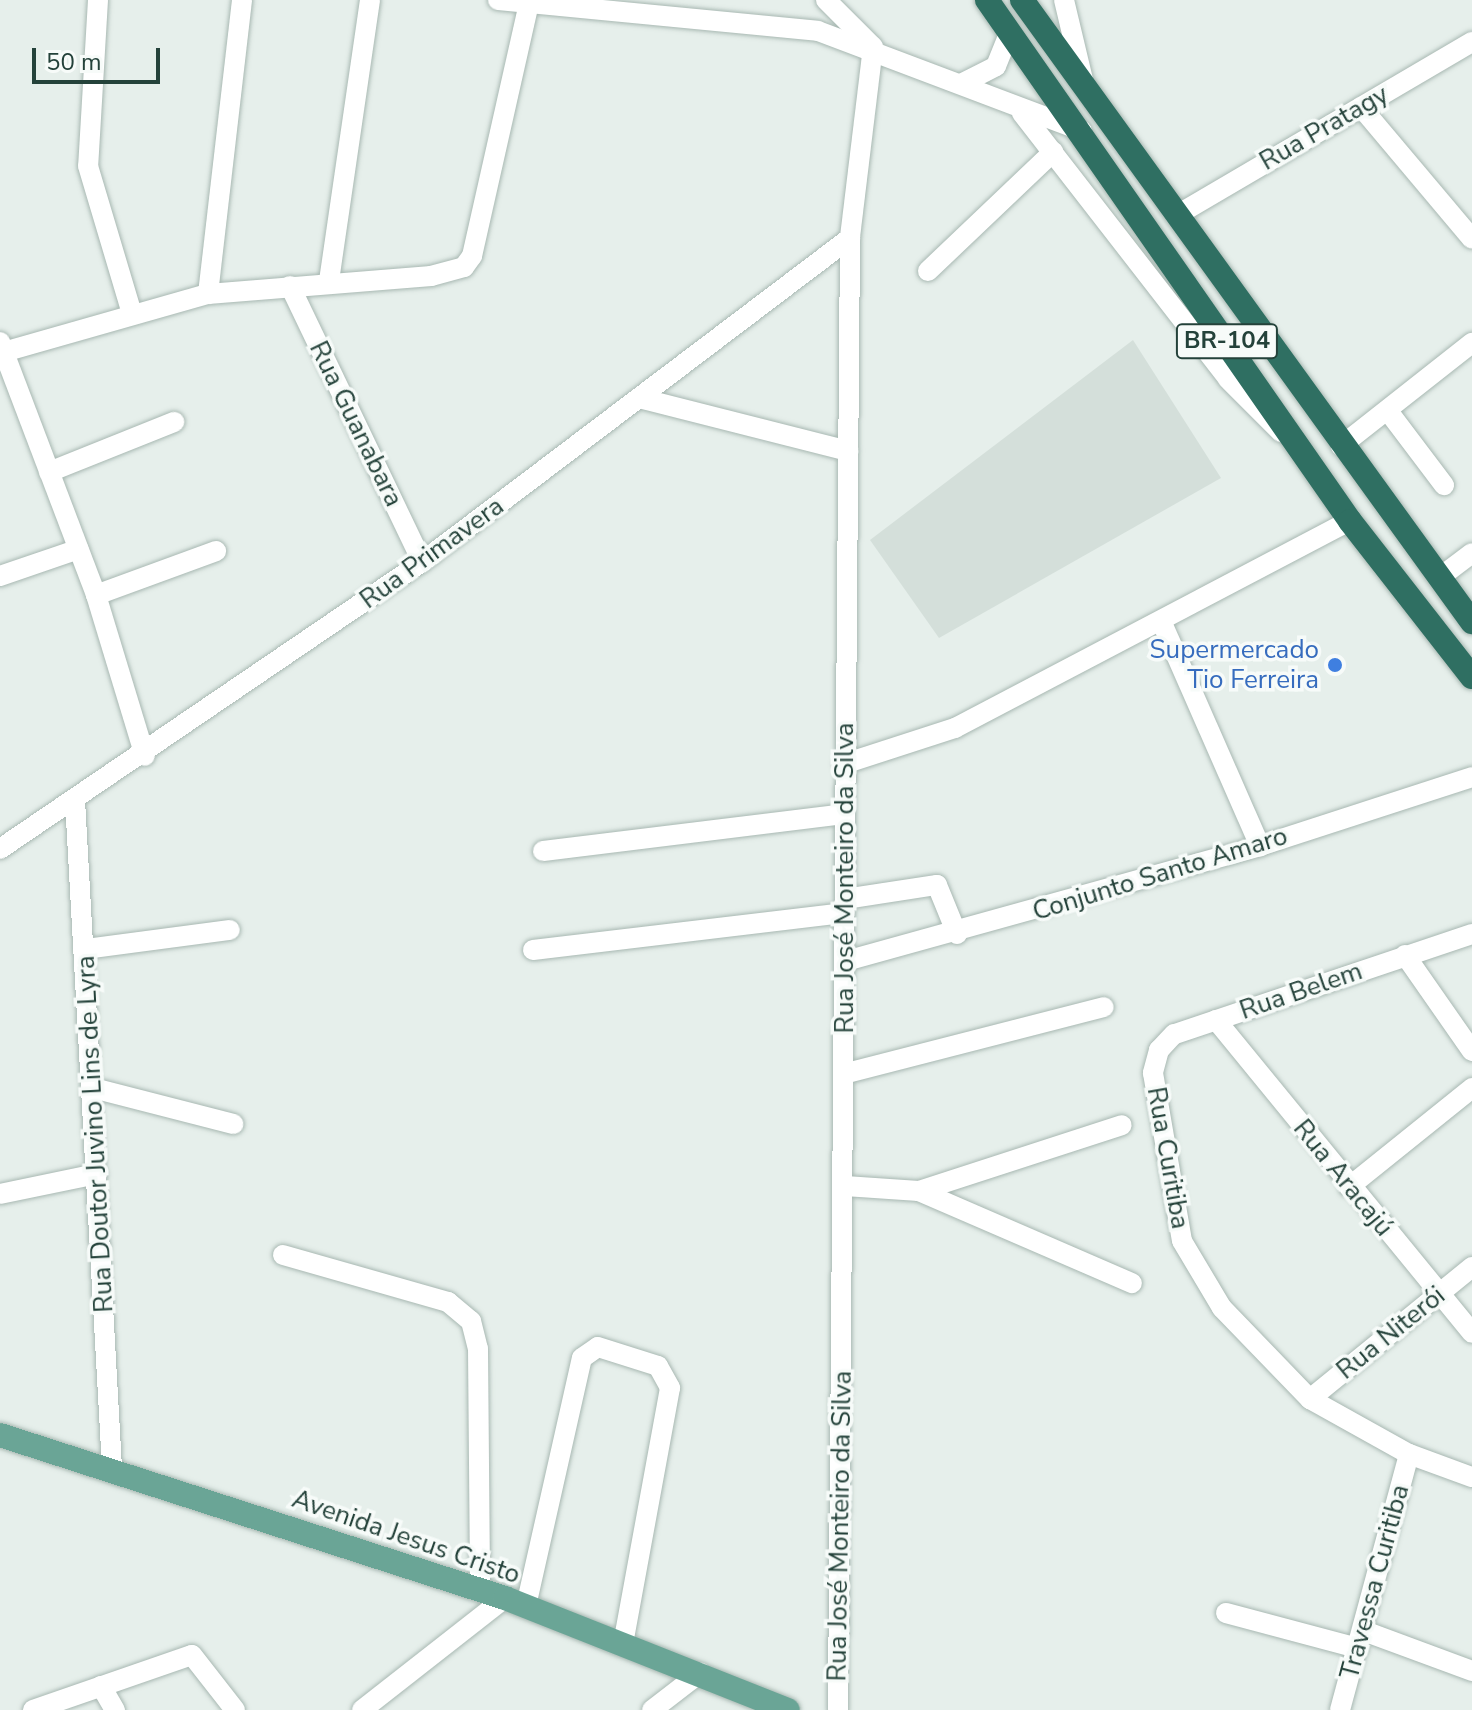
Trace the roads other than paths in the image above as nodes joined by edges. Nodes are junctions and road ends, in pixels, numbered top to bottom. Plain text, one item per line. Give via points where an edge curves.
1 (98, 0) edge
2 (242, 0) edge
3 (370, 0) edge
4 (498, 0) edge
5 (826, 0) edge
6 (987, 0) edge
7 (1022, 0) edge
8 (1064, 0) edge
9 (529, 3) junction
10 (1010, 32) junction
11 (1472, 42) edge
12 (873, 47) junction
13 (961, 84) junction
14 (1085, 88) junction
15 (1361, 107) junction
16 (1022, 113) junction
17 (1082, 131) junction
18 (1053, 152) junction
19 (1177, 215) junction
20 (850, 238) junction
21 (1472, 239) edge
22 (928, 271) dead end
23 (329, 281) junction
24 (290, 286) junction
25 (208, 294) junction
26 (132, 314) junction
27 (1472, 343) edge
28 (2, 347) edge
29 (639, 398) junction
30 (1388, 411) junction
31 (174, 422) dead end
32 (1295, 441) junction
33 (1341, 446) junction
34 (848, 451) junction
35 (49, 472) junction
36 (1444, 485) dead end
37 (1350, 521) junction
38 (79, 549) junction
39 (216, 551) dead end
40 (1472, 553) edge
41 (422, 562) junction
42 (0, 576) edge
43 (1439, 578) junction
44 (96, 595) junction
45 (1472, 622) edge
46 (1162, 623) junction
47 (1472, 677) edge
48 (145, 756) junction
49 (844, 764) junction
50 (1472, 777) edge
51 (75, 800) junction
52 (844, 814) junction
53 (1260, 846) junction
54 (0, 849) edge
55 (543, 851) dead end
56 (845, 906) junction
57 (230, 930) dead end
58 (957, 934) junction
59 (1472, 934) edge
60 (85, 949) junction
61 (533, 950) dead end
62 (1405, 955) junction
63 (846, 961) junction
64 (1104, 1007) dead end
65 (1216, 1020) junction
66 (1472, 1051) edge
67 (847, 1073) junction
68 (1153, 1073) joint
69 (93, 1088) junction
70 (1472, 1088) edge
71 (233, 1124) dead end
72 (1122, 1125) dead end
73 (97, 1174) junction
74 (845, 1186) junction
75 (1349, 1187) junction
76 (919, 1191) junction
77 (0, 1194) edge
78 (283, 1255) dead end
79 (1472, 1267) edge
80 (1132, 1283) dead end
81 (1438, 1293) junction
82 (1472, 1333) edge
83 (1310, 1399) junction
84 (0, 1435) edge
85 (1409, 1454) junction
86 (112, 1468) junction
87 (1472, 1477) edge
88 (480, 1589) junction
89 (516, 1602) junction
90 (1226, 1613) dead end
91 (1361, 1639) junction
92 (623, 1643) junction
93 (1472, 1671) edge
94 (700, 1673) junction
95 (101, 1686) junction
96 (33, 1710) edge
97 (115, 1710) edge
98 (235, 1710) edge
99 (362, 1710) edge
100 (652, 1710) edge
101 (788, 1710) edge
102 (838, 1710) edge
103 (1340, 1710) edge

1 - 26 street via 88,166
2 - 25 street
3 - 23 street
4 - 9 street
5 - 12 street
6 - 10 highway, BR-104
7 - 14 highway, BR-104
8 - 14 street
9 - 12 street via 743,22
9 - 23 street via 472,256 451,273
10 - 13 street via 996,66
10 - 17 highway, BR-104
11 - 15 street, Rua Pratagy
12 - 13 street
12 - 20 street, Rua José Monteiro da Silva
13 - 16 street
14 - 19 highway, BR-104
15 - 19 street, Rua Pratagy
15 - 21 street
16 - 17 street
16 - 18 street
17 - 32 highway, BR-104
18 - 22 street
18 - 32 street via 1228,379
19 - 33 highway, BR-104
20 - 29 street, Rua Primavera
20 - 34 street, Rua José Monteiro da Silva
23 - 24 street
24 - 25 street
24 - 41 street, Rua Guanabara
25 - 26 street
26 - 28 street
27 - 30 street
28 - 35 street
29 - 34 street
29 - 41 street, Rua Primavera
30 - 33 street
30 - 36 street
31 - 35 street
32 - 37 highway, BR-104
33 - 43 highway, BR-104
34 - 49 street, Rua José Monteiro da Silva
35 - 38 street
37 - 46 street
37 - 47 highway, BR-104
38 - 42 street
38 - 44 street
39 - 44 street
40 - 43 street
41 - 48 street, Rua Primavera
43 - 45 highway, BR-104
44 - 48 street
46 - 49 street via 955,728
46 - 53 street
48 - 51 street, Rua Primavera
49 - 52 street, Rua José Monteiro da Silva
50 - 53 street, Conjunto Santo Amaro
51 - 54 street, Rua Primavera
51 - 60 street, Rua Doutor Juvino Lins de Lyra
52 - 55 street
52 - 56 street, Rua José Monteiro da Silva
53 - 58 street, Conjunto Santo Amaro
56 - 58 street via 937,885
56 - 61 street
56 - 63 street, Rua José Monteiro da Silva
57 - 60 street
58 - 63 street, Conjunto Santo Amaro
59 - 62 street, Rua Belem
60 - 69 street, Rua Doutor Juvino Lins de Lyra
62 - 65 street, Rua Belem
62 - 66 street
63 - 67 street, Rua José Monteiro da Silva
64 - 67 street
65 - 68 street, Rua Belem via 1163,1042
65 - 75 street, Rua Aracajú
67 - 74 street, Rua José Monteiro da Silva
68 - 83 street, Rua Curitiba via 1182,1241 1222,1308
69 - 71 street
69 - 73 street, Rua Doutor Juvino Lins de Lyra
70 - 75 street
72 - 76 street
73 - 77 street
73 - 86 street, Rua Doutor Juvino Lins de Lyra
74 - 76 street
74 - 102 street, Rua José Monteiro da Silva
75 - 81 street, Rua Aracajú
76 - 80 street
78 - 88 street via 448,1302 471,1321 478,1349
79 - 81 street, Rua Niterói
81 - 82 street, Rua Aracajú
81 - 83 street, Rua Niterói
83 - 85 street, Rua Curitiba
84 - 86 main road, Avenida Jesus Cristo
85 - 87 street, Rua Curitiba
85 - 91 street, Travessa Curitiba
86 - 88 main road, Avenida Jesus Cristo
88 - 89 main road, Avenida Jesus Cristo
89 - 92 main road, Avenida Jesus Cristo
89 - 92 street via 579,1370 598,1347 658,1366 670,1388
89 - 99 street
90 - 91 street
91 - 93 street
91 - 103 street, Travessa Curitiba
92 - 94 main road, Avenida Jesus Cristo
94 - 100 street
94 - 101 main road, Avenida Jesus Cristo
95 - 96 street
95 - 97 street
95 - 98 street via 187,1656 202,1659

